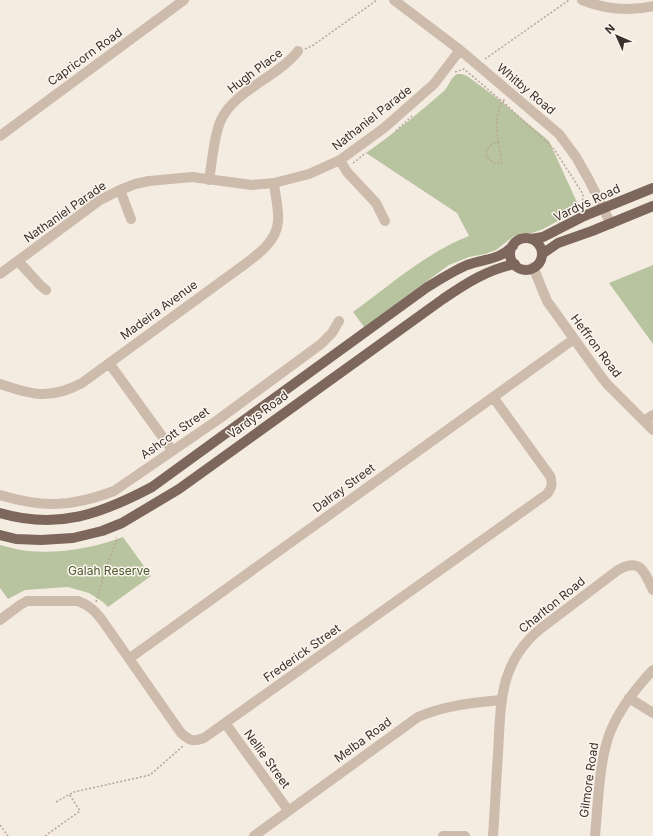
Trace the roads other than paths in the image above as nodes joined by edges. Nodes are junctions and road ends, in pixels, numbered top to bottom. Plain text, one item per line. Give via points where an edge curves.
1 (184, 0) edge
2 (394, 0) edge
3 (582, 0) edge
4 (652, 8) edge
5 (460, 50) junction
6 (298, 51) road end
7 (0, 136) edge
8 (340, 160) junction
9 (208, 180) junction
10 (274, 184) junction
11 (653, 188) edge
12 (120, 190) junction
13 (653, 206) edge
14 (604, 208) junction
15 (131, 219) dead end
16 (385, 220) dead end
17 (611, 224) junction
18 (531, 239) junction
19 (513, 246) junction
20 (542, 254) junction
21 (18, 261) junction
22 (515, 264) junction
23 (533, 267) junction
24 (0, 274) edge
25 (46, 290) dead end
26 (339, 321) dead end
27 (574, 339) junction
28 (109, 363) junction
29 (0, 384) edge
30 (493, 397) junction
31 (653, 415) edge
32 (644, 421) junction
33 (653, 430) edge
34 (172, 450) junction
35 (0, 495) edge
36 (0, 513) edge
37 (0, 535) edge
38 (653, 590) edge
39 (0, 620) edge
40 (130, 658) junction
41 (653, 670) edge
42 (629, 698) junction
43 (501, 700) junction
44 (653, 713) edge
45 (225, 724) junction
46 (288, 810) junction
47 (254, 836) edge
48 (443, 836) edge
49 (465, 836) edge
50 (493, 836) edge
51 (595, 836) edge

1 - 7 street, Capricorn Road
2 - 5 street, Whitby Road
3 - 4 street via 618,9
5 - 8 street, Nathaniel Parade via 434,84 384,128
5 - 14 street, Whitby Road via 548,124 568,145
6 - 9 street, Hugh Place via 284,66 233,103 224,114 218,129
8 - 10 street, Nathaniel Parade via 309,174
8 - 16 street via 347,172 376,203
9 - 10 street, Nathaniel Parade via 252,185
9 - 12 street, Nathaniel Parade via 178,177 149,181
10 - 28 street, Madeira Avenue via 277,228 264,249
11 - 14 main road, Vardys Road
12 - 15 street
12 - 21 street, Nathaniel Parade via 100,200
13 - 17 main road, Vardys Road
14 - 17 street, Whitby Road
14 - 18 main road, Vardys Road via 543,237
17 - 20 main road, Vardys Road via 558,243
18 - 19 main road via 521,239
18 - 20 main road via 539,245
19 - 22 main road via 511,255
19 - 36 main road, Vardys Road via 502,255 466,266 426,288 152,487 123,502 81,517 50,520 16,518
20 - 23 main road via 538,264
21 - 24 street, Nathaniel Parade
21 - 25 street
22 - 23 main road via 525,269
22 - 37 main road, Vardys Road via 495,270 442,298 178,489 122,523 73,538 41,540
23 - 27 street, Heffron Road via 547,301
26 - 34 street, Ashcott Street via 321,344 220,419
27 - 30 street, Dalray Street
27 - 32 street, Heffron Road via 607,384
28 - 29 street, Madeira Avenue via 82,383 57,393 26,392
28 - 34 street
30 - 40 street, Dalray Street
30 - 45 street, Frederick Street via 552,479 552,486 547,494
31 - 32 street
32 - 33 street, Heffron Road
34 - 35 street, Ashcott Street via 114,491 94,498 52,505
38 - 43 street, Charlton Road via 641,568 635,564 628,564 618,570 528,639 513,662
39 - 40 street via 23,603 30,601 78,601 93,610
40 - 45 street, Frederick Street via 181,734 189,740 204,738
41 - 42 street, Gilmore Road
42 - 44 street
42 - 51 street, Gilmore Road via 611,731 606,747
43 - 46 street, Melba Road via 447,706 418,717
43 - 50 street, Charlton Road
45 - 46 street, Nellie Street
46 - 47 street, Melba Road
48 - 49 street

